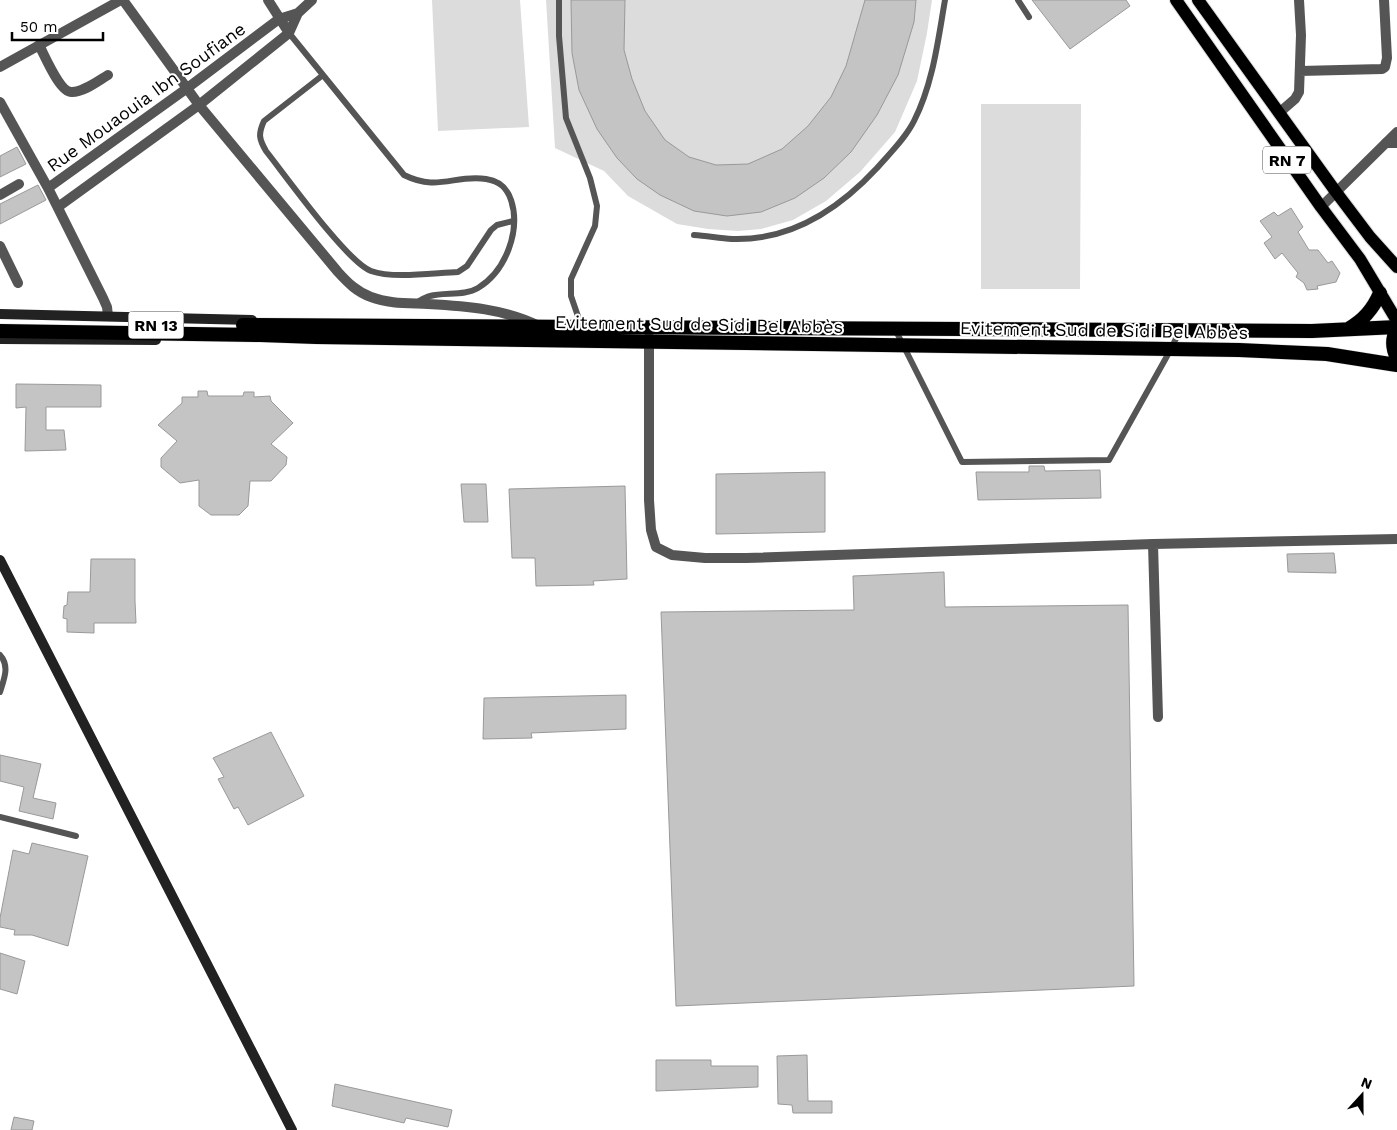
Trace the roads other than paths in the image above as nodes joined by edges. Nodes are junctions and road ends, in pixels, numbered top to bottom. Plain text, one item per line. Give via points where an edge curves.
1 (122, 0) edge
2 (268, 0) edge
3 (312, 0) edge
4 (559, 0) edge
5 (945, 0) edge
6 (1018, 0) edge
7 (1176, 0) edge
8 (1198, 0) edge
9 (1299, 0) edge
10 (1384, 0) edge
11 (298, 13) junction
12 (1029, 17) dead end
13 (279, 19) junction
14 (289, 33) junction
15 (39, 46) junction
16 (0, 66) edge
17 (1300, 72) junction
18 (1252, 74) junction
19 (108, 75) dead end
20 (323, 75) junction
21 (1236, 86) junction
22 (186, 89) junction
23 (0, 102) edge
24 (198, 105) junction
25 (1280, 112) junction
26 (1397, 132) edge
27 (1386, 143) junction
28 (1397, 143) edge
29 (1308, 153) junction
30 (1292, 166) junction
31 (19, 184) dead end
32 (48, 188) junction
33 (1336, 192) junction
34 (0, 195) edge
35 (58, 207) junction
36 (1320, 207) junction
37 (513, 221) junction
38 (694, 235) dead end
39 (1, 252) edge
40 (1397, 267) edge
41 (18, 283) dead end
42 (1380, 293) junction
43 (415, 303) junction
44 (0, 314) edge
45 (108, 316) junction
46 (1397, 321) edge
47 (0, 324) edge
48 (1397, 328) edge
49 (895, 329) junction
50 (1180, 330) junction
51 (1347, 330) junction
52 (0, 331) edge
53 (314, 331) junction
54 (562, 332) junction
55 (649, 335) junction
56 (0, 339) edge
57 (903, 345) junction
58 (1171, 349) junction
59 (1397, 358) edge
60 (1397, 365) edge
61 (1397, 539) edge
62 (1153, 544) junction
63 (0, 560) edge
64 (0, 655) edge
65 (0, 692) edge
66 (1158, 716) dead end
67 (0, 817) edge
68 (76, 836) dead end
69 (292, 1130) edge

1 - 15 street
1 - 22 street
2 - 13 street
3 - 11 street, Rue Mouaouia Ibn Soufiane
4 - 54 lane via 566,118 590,178 597,206 595,226 571,279
5 - 38 lane via 928,85 914,121 900,142 862,184 833,208 807,223 767,236 733,239
6 - 12 lane
7 - 21 main road, RN 7
8 - 18 main road, RN 7
9 - 17 street
10 - 17 street via 1385,67
11 - 13 street, Rue Mouaouia Ibn Soufiane
11 - 14 street
13 - 14 street
13 - 22 street, Rue Mouaouia Ibn Soufiane
14 - 20 lane
14 - 24 street
15 - 16 street
15 - 19 street via 62,88 70,92
17 - 25 street via 1298,96
18 - 21 main road
18 - 25 main road, RN 7
20 - 37 lane via 404,175 425,183 487,179 500,184 509,196
20 - 37 lane via 264,122 260,141 354,260 369,271 389,275 458,272 467,266 491,230
21 - 30 main road, RN 7
22 - 24 street
22 - 32 street, Rue Mouaouia Ibn Soufiane
23 - 32 street
24 - 35 street
24 - 43 street via 355,290 389,302
25 - 29 main road, RN 7
26 - 27 street
27 - 28 street
27 - 33 street
29 - 30 main road
29 - 33 main road, RN 7
30 - 36 main road, RN 7
31 - 34 street
32 - 35 street
33 - 36 street
33 - 40 main road, RN 7
35 - 45 street via 103,298
36 - 42 main road, RN 7 via 1360,259
37 - 43 lane via 514,231 506,254 486,282 465,293 428,296
39 - 41 street
42 - 46 main road, RN 7
42 - 51 highway via 1371,311
43 - 54 street via 494,310
44 - 45 main road
45 - 53 main road via 292,321
47 - 53 highway, RN 13
48 - 51 highway, Evitement Sud de Sidi Bel Abbès
48 - 59 highway via 1394,346
49 - 50 highway, Evitement Sud de Sidi Bel Abbès
49 - 55 highway, Evitement Sud de Sidi Bel Abbès
49 - 57 lane
50 - 51 highway, Evitement Sud de Sidi Bel Abbès
50 - 58 lane
52 - 53 highway, Evitement Sud de Sidi Bel Abbès via 251,334
53 - 54 highway, Evitement Sud de Sidi Bel Abbès
53 - 56 main road via 287,341
54 - 55 highway, Evitement Sud de Sidi Bel Abbès
55 - 57 highway, Evitement Sud de Sidi Bel Abbès
55 - 62 street via 651,530 656,547 672,555 746,558
57 - 58 highway, Evitement Sud de Sidi Bel Abbès
57 - 58 lane via 962,462 1109,460
58 - 60 highway, Evitement Sud de Sidi Bel Abbès via 1327,354
61 - 62 street
62 - 66 street
63 - 69 main road
64 - 65 lane via 5,660 6,670
67 - 68 lane

